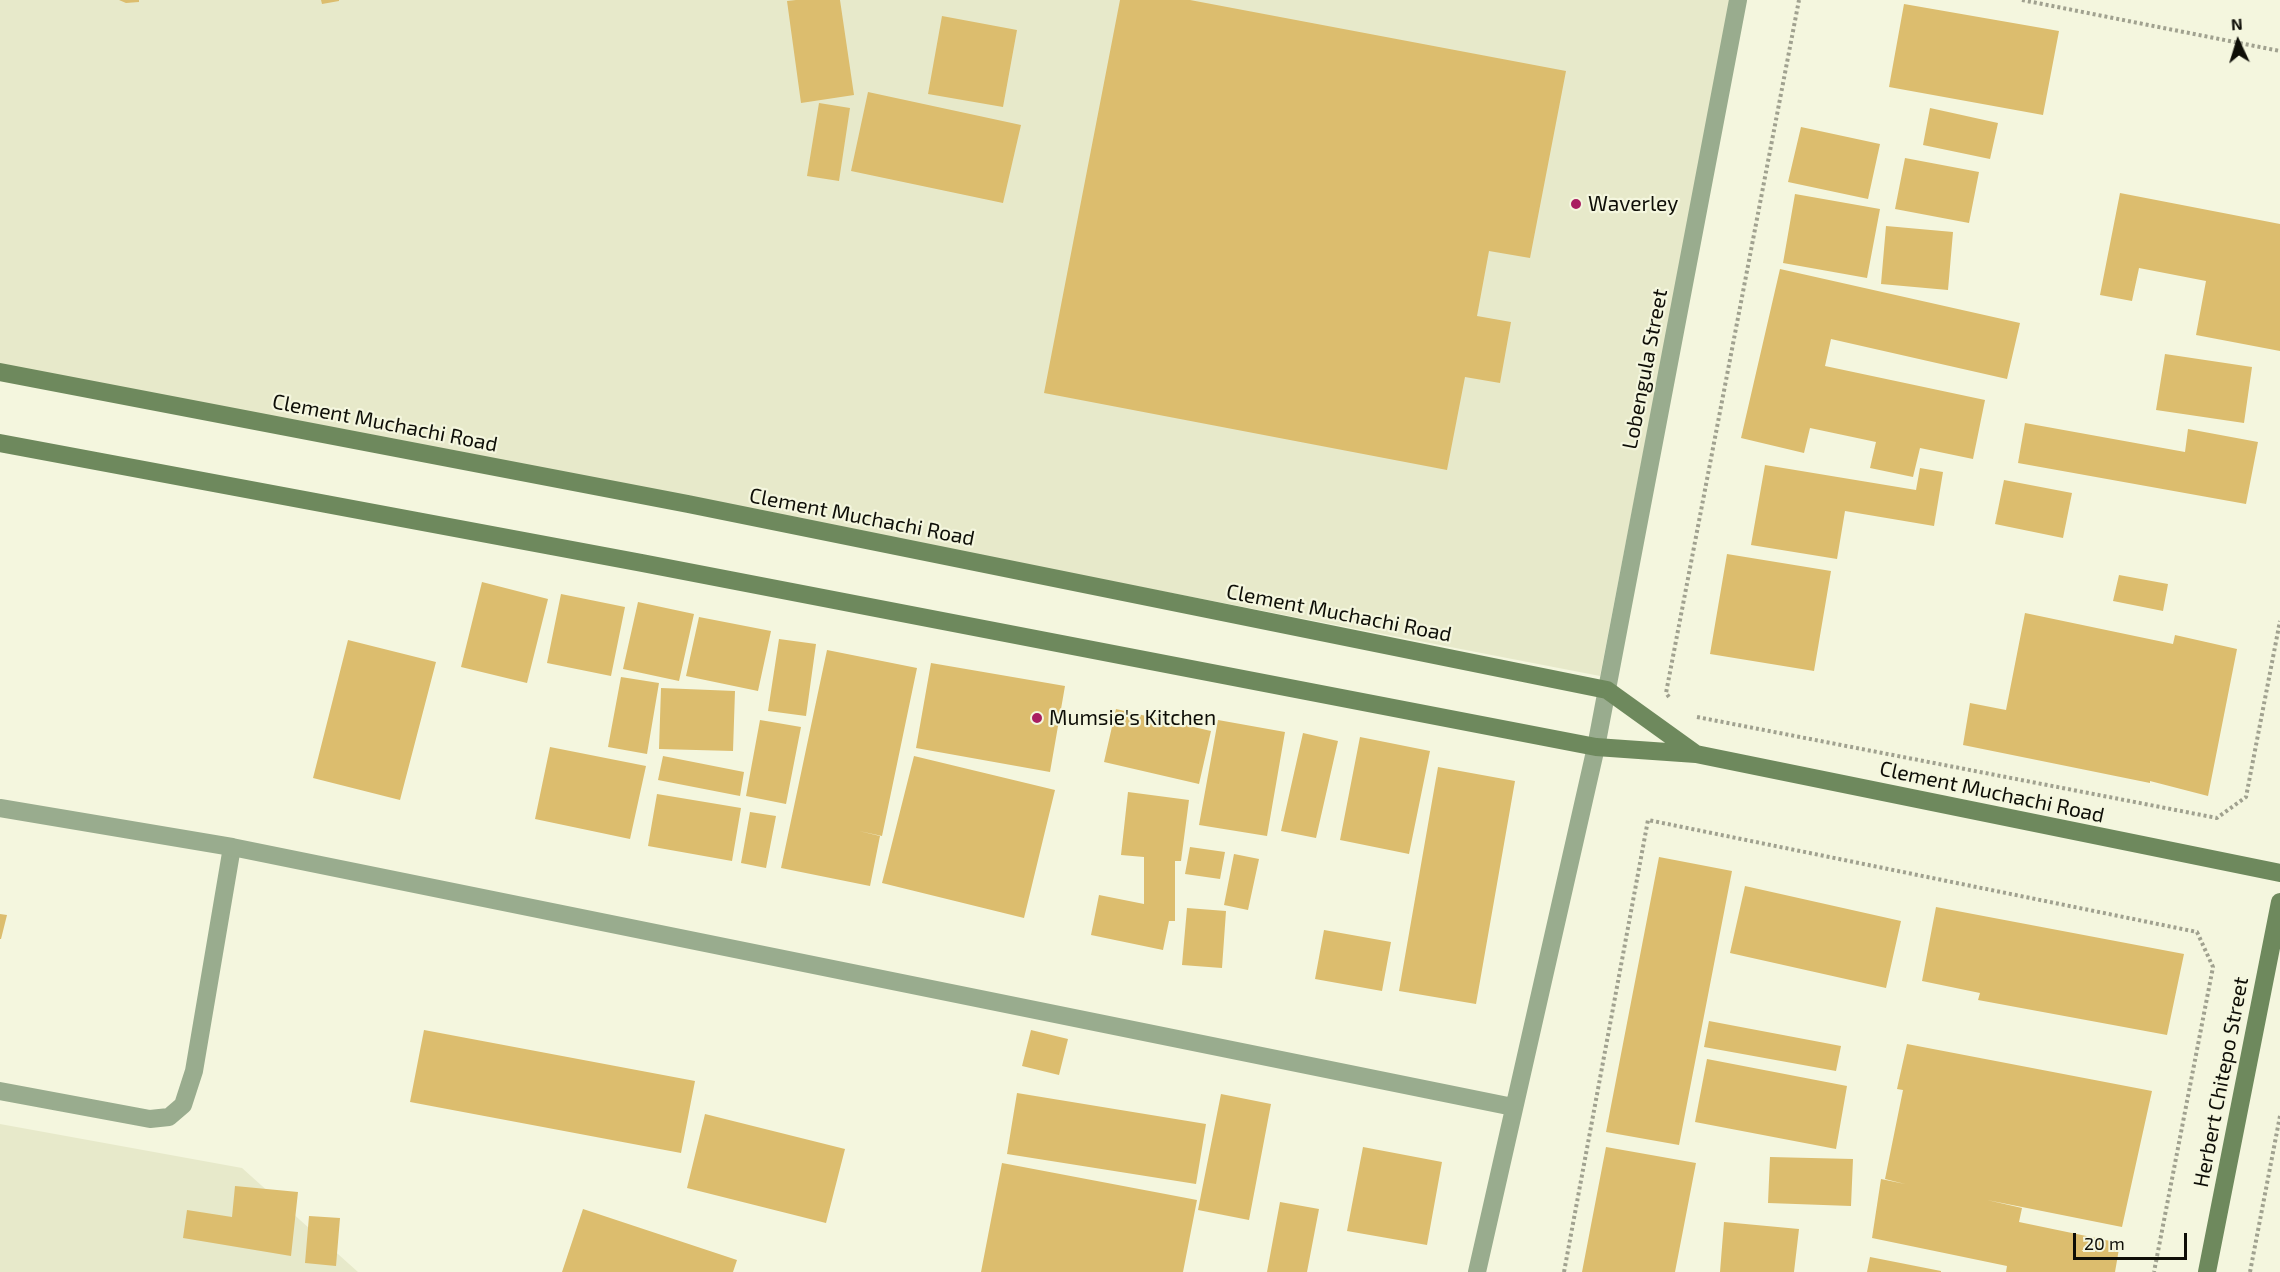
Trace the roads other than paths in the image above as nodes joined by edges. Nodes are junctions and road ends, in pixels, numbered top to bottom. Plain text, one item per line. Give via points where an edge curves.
1 (1738, 0) edge
2 (0, 372) edge
3 (0, 442) edge
4 (1607, 690) junction
5 (1596, 747) junction
6 (1696, 754) junction
7 (0, 807) edge
8 (231, 848) junction
9 (2280, 873) edge
10 (2280, 902) edge
11 (0, 1091) edge
12 (1513, 1107) junction
13 (1477, 1272) edge
14 (2207, 1272) edge

1 - 4 street, Lobengula Street
2 - 4 main road, Clement Muchachi Road via 688,504
3 - 5 main road, Clement Muchachi Road
4 - 5 street, Lobengula Street
4 - 6 main road, Clement Muchachi Road
5 - 6 main road, Clement Muchachi Road
5 - 12 street, Lobengula Street
6 - 9 main road, Clement Muchachi Road
7 - 8 street
8 - 11 street via 194,1071 183,1105 169,1117 150,1119
8 - 12 street
10 - 14 main road, Herbert Chitepo Street
12 - 13 street, Lobengula Street

